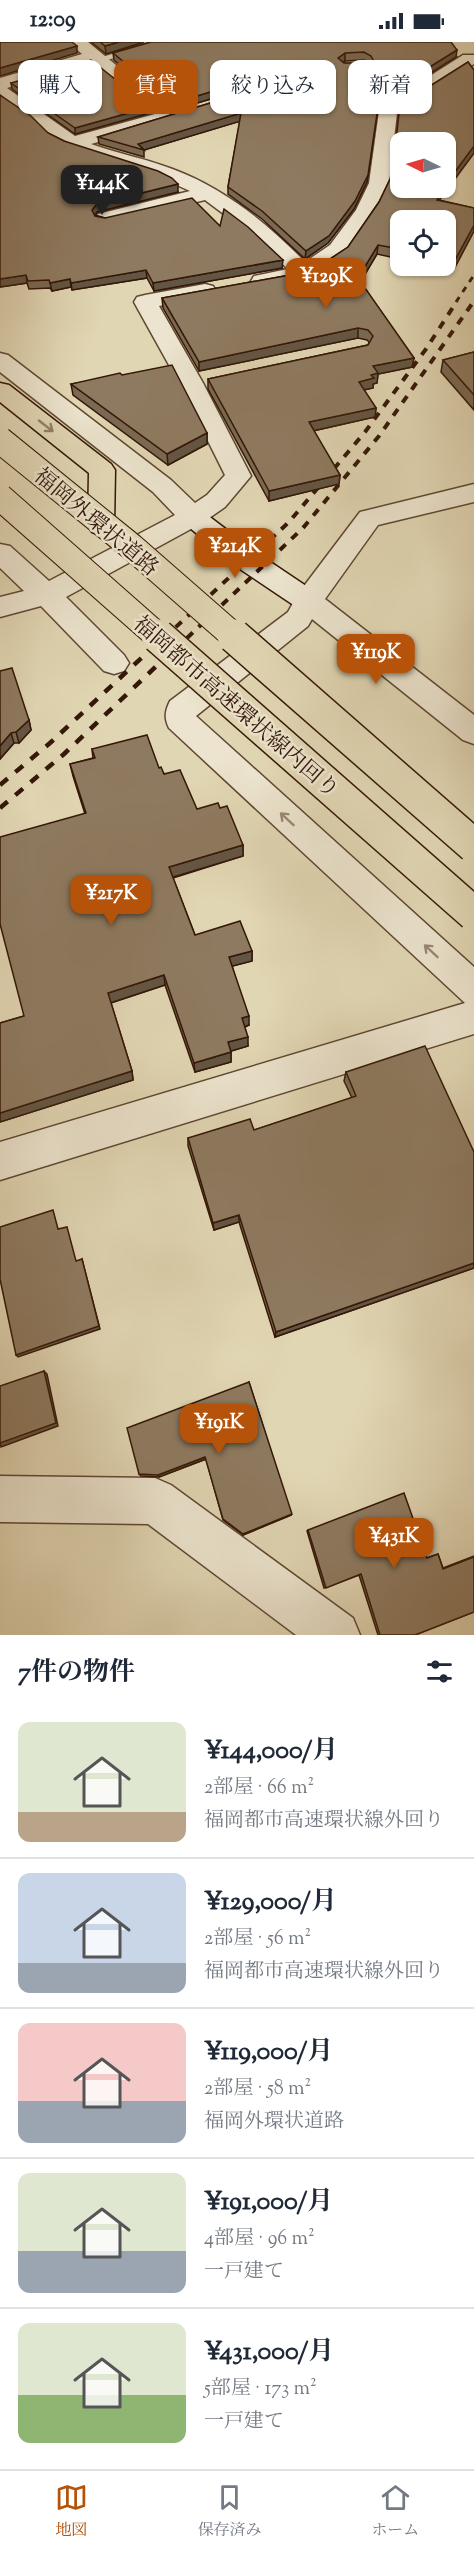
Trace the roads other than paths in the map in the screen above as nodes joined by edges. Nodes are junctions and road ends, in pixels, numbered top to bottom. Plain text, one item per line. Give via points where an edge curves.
1 (76, 42) edge
2 (164, 42) edge
3 (96, 58) junction
4 (469, 59) dead end
5 (345, 66) edge
6 (348, 66) edge
7 (432, 83) edge
8 (0, 84) edge
9 (0, 91) edge
10 (388, 114) edge
11 (73, 143) junction
12 (209, 193) junction
13 (105, 218) edge
14 (303, 273) junction
15 (0, 360) edge
16 (0, 390) edge
17 (0, 441) edge
18 (474, 493) edge
19 (0, 498) edge
20 (194, 517) junction
21 (101, 526) junction
22 (131, 550) junction
23 (0, 553) edge
24 (87, 573) junction
25 (47, 596) junction
26 (308, 602) junction
27 (0, 607) edge
28 (256, 651) junction
29 (114, 663) dead end
30 (214, 683) junction
31 (474, 732) edge
32 (474, 826) edge
33 (474, 846) edge
34 (474, 906) edge
35 (474, 914) edge
36 (474, 990) edge
37 (474, 1017) edge
38 (0, 1161) edge
39 (0, 1499) edge
40 (336, 1635) edge

1 - 3 street
2 - 3 lane
3 - 8 street
3 - 11 street via 175,114
4 - 7 street
5 - 6 lane
9 - 11 street
10 - 14 street via 379,183 366,210 338,250
11 - 12 street via 166,173
12 - 13 street
12 - 14 street via 276,244
14 - 20 street via 145,302 202,381 238,476 216,501
15 - 20 street via 162,486
16 -> 21 highway via 102,470
17 - 21 highway, 福岡外環状道路
17 - 33 highway, bridge via 132,547
18 - 26 street via 369,518
19 - 24 highway, 福岡外環状道路
19 - 35 highway, 福岡都市高速環状線内回り, bridge
20 - 22 street
20 - 26 street
21 - 22 highway, 福岡外環状道路
22 - 24 street
22 - 28 highway, 福岡外環状道路
23 - 25 street
24 - 25 street
24 - 30 highway, 福岡外環状道路
25 - 27 street
25 - 29 street
26 - 28 street via 298,619
26 - 31 street
28 - 30 street
28 - 32 highway, 福岡外環状道路
30 - 34 highway, 福岡外環状道路
36 -> 30 street via 180,720 181,708
37 - 38 street
39 - 40 street via 155,1500

